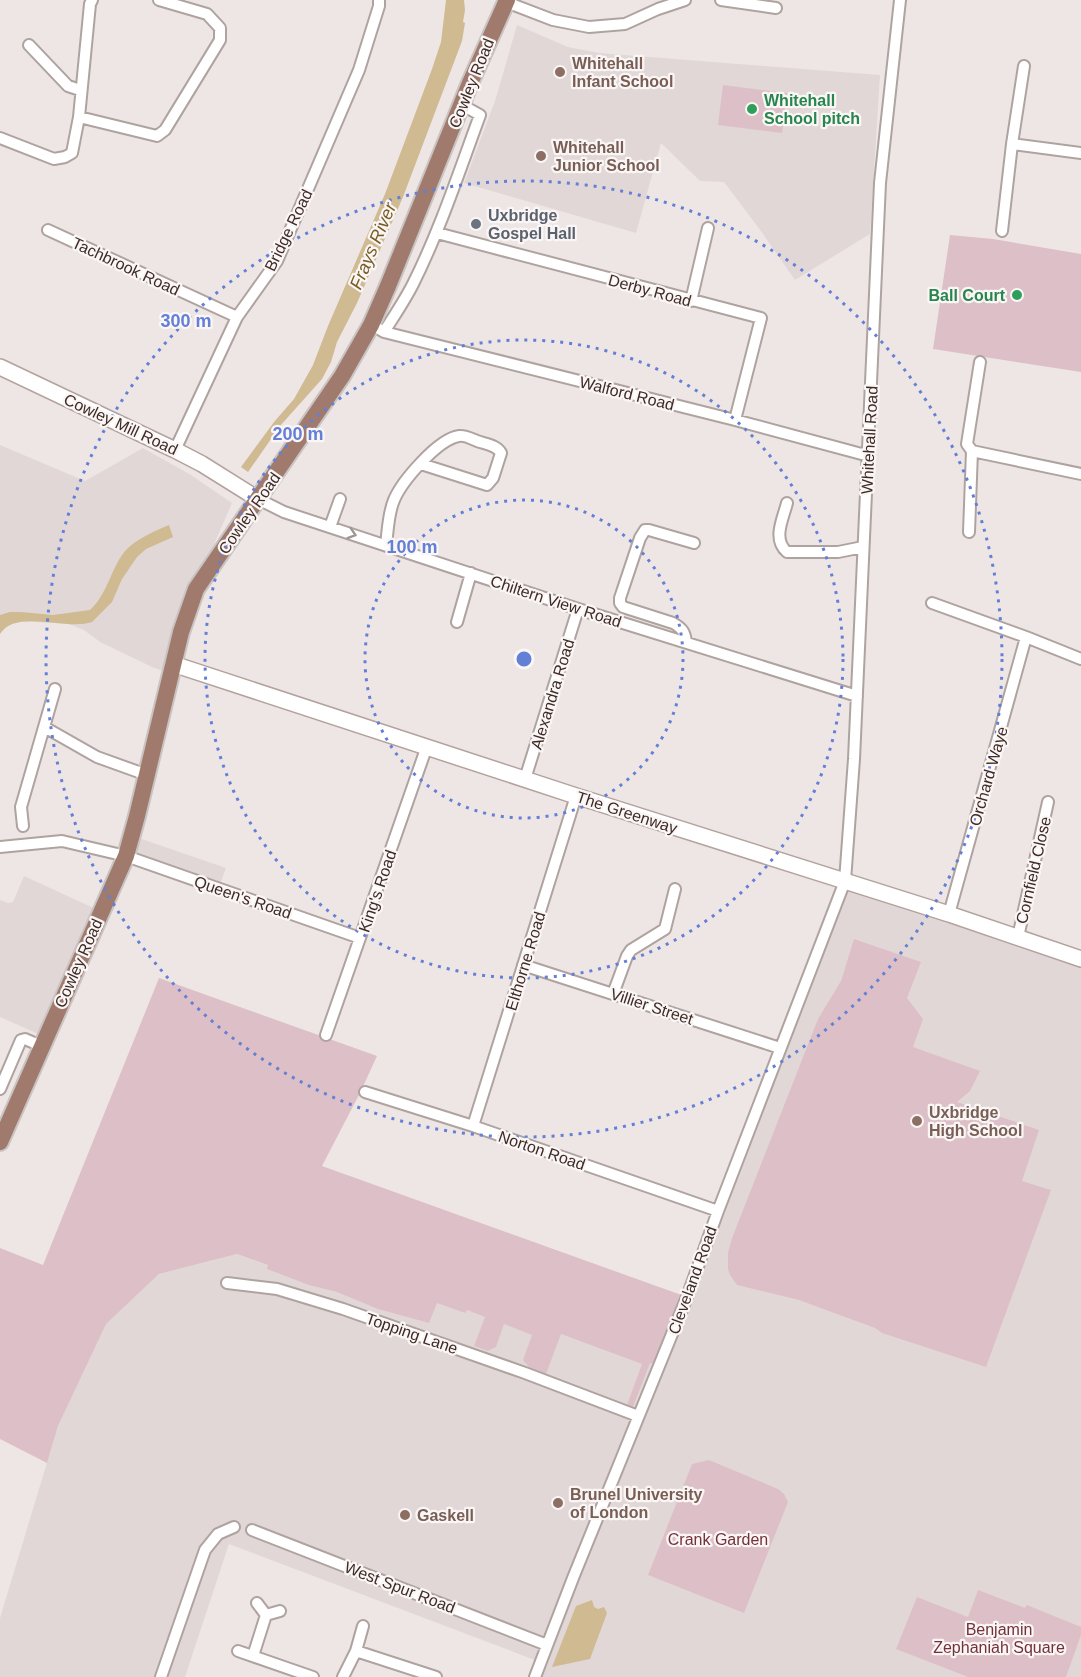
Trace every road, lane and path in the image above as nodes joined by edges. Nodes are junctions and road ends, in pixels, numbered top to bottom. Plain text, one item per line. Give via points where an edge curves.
1 (92, 0) edge
2 (159, 0) edge
3 (379, 0) edge
4 (685, 0) edge
5 (721, 0) edge
6 (900, 0) edge
7 (506, 1) edge
8 (776, 8) dead end
9 (29, 45) dead end
10 (1024, 66) dead end
11 (80, 90) junction
12 (462, 105) junction
13 (79, 117) junction
14 (0, 138) edge
15 (1012, 144) junction
16 (1081, 153) edge
17 (708, 228) dead end
18 (48, 230) dead end
19 (1002, 231) dead end
20 (437, 232) junction
21 (691, 301) junction
22 (237, 317) junction
23 (378, 328) junction
24 (980, 362) dead end
25 (0, 367) edge
26 (735, 420) junction
27 (175, 450) junction
28 (972, 451) junction
29 (869, 456) junction
30 (421, 464) junction
31 (1081, 474) edge
32 (247, 492) junction
33 (340, 499) dead end
34 (787, 503) dead end
35 (330, 527) junction
36 (969, 532) dead end
37 (694, 543) dead end
38 (386, 545) junction
39 (862, 547) junction
40 (471, 573) junction
41 (932, 603) dead end
42 (578, 609) junction
43 (457, 622) dead end
44 (1026, 638) junction
45 (686, 642) junction
46 (1081, 659) edge
47 (173, 664) junction
48 (56, 689) dead end
49 (857, 696) junction
50 (45, 728) junction
51 (427, 746) junction
52 (147, 775) junction
53 (525, 779) junction
54 (576, 796) junction
55 (1048, 802) dead end
56 (23, 826) dead end
57 (0, 847) edge
58 (126, 856) junction
59 (845, 882) junction
60 (675, 889) dead end
61 (949, 914) junction
62 (1018, 937) junction
63 (360, 938) junction
64 (1081, 959) edge
65 (523, 965) junction
66 (613, 994) junction
67 (326, 1035) dead end
68 (41, 1046) junction
69 (780, 1048) junction
70 (1, 1086) edge
71 (365, 1092) dead end
72 (473, 1126) junction
73 (0, 1142) edge
74 (718, 1210) junction
75 (227, 1283) dead end
76 (638, 1416) junction
77 (234, 1527) dead end
78 (252, 1530) dead end
79 (257, 1604) dead end
80 (280, 1611) dead end
81 (266, 1615) junction
82 (363, 1626) dead end
83 (548, 1646) junction
84 (238, 1651) dead end
85 (356, 1651) junction
86 (252, 1656) junction
87 (161, 1677) edge
88 (313, 1677) edge
89 (343, 1677) edge
90 (435, 1677) edge
91 (535, 1677) edge

1 - 11 street
2 - 13 street via 207,14 220,28 220,40 165,130 157,136
3 - 22 street, Bridge Road via 359,70 277,261
4 - 7 street via 625,24 589,27 553,20
5 - 8 street
6 - 29 street, Whitehall Road via 880,183
7 - 12 main road, Cowley Road
9 - 11 street via 68,86
10 - 15 street
11 - 13 street
12 - 20 street via 480,115
12 - 23 main road, Cowley Road via 388,286
13 - 14 street via 72,153 64,157 54,159
15 - 16 street
15 - 19 street
17 - 21 street
18 - 22 street, Tachbrook Road
20 - 21 street, Derby Road
20 - 23 street via 412,286
21 - 26 street, Derby Road via 761,318
22 - 27 street, Bridge Road
23 - 26 street, Walford Road
23 - 32 main road, Cowley Road
24 - 28 street via 967,444
25 - 27 street, Cowley Mill Road
26 - 29 street, Walford Road
27 - 32 street, Cowley Mill Road
28 - 31 street
28 - 36 street
29 - 39 street, Whitehall Road
30 - 30 street via 441,445 461,436 496,447 501,453 487,485
30 - 38 street via 395,497
32 - 35 street, Chiltern View Road via 284,512
32 - 47 main road, Cowley Road via 196,589
33 - 35 street
34 - 39 street via 778,536 787,552 838,552
35 -> 38 street, Chiltern View Road
37 - 45 street via 645,530 620,598 623,607 681,627
38 - 40 street, Chiltern View Road
39 - 49 street, Whitehall Road
40 - 42 street, Chiltern View Road
40 - 43 street
41 - 44 street
42 - 45 street, Chiltern View Road
42 - 53 street, Alexandra Road
44 - 46 street
44 - 61 street, Orchard Waye
45 - 49 street, Chiltern View Road
47 - 51 street, The Greenway
47 - 52 main road, Cowley Road
48 - 50 street
49 - 59 street, Whitehall Road
50 - 52 street via 97,758
50 - 56 street via 21,807
51 - 53 street, The Greenway
51 - 63 street, King's Road
52 - 58 main road, Cowley Road
53 - 54 street, The Greenway
54 - 59 street, The Greenway
54 - 65 street, Elthorne Road
55 - 62 street, Cornfield Close
57 - 58 street, Queen's Road via 62,841
58 - 63 street, Queen's Road
58 - 68 main road, Cowley Road
59 - 61 street, The Greenway
59 - 69 street, Cleveland Road
60 - 66 street via 665,929 627,956
61 - 62 street, The Greenway
62 - 64 street, The Greenway
63 - 67 street, King's Road
65 - 66 street, Villier Street
65 - 72 street, Elthorne Road
66 - 69 street, Villier Street
68 - 70 street via 21,1040
68 - 73 main road, Cowley Road
69 - 74 street, Cleveland Road
71 - 72 street, Norton Road
72 - 74 street, Norton Road
74 - 76 street, Cleveland Road
75 - 76 street, Topping Lane via 277,1289 343,1309
76 - 83 street, Cleveland Road
77 - 87 street via 218,1534 205,1550
78 - 83 street, West Spur Road
79 - 81 street
80 - 81 street
81 - 86 street
82 - 85 street
83 - 91 street, Cleveland Road
84 - 86 street
85 - 89 street
85 - 90 street
86 - 88 street

